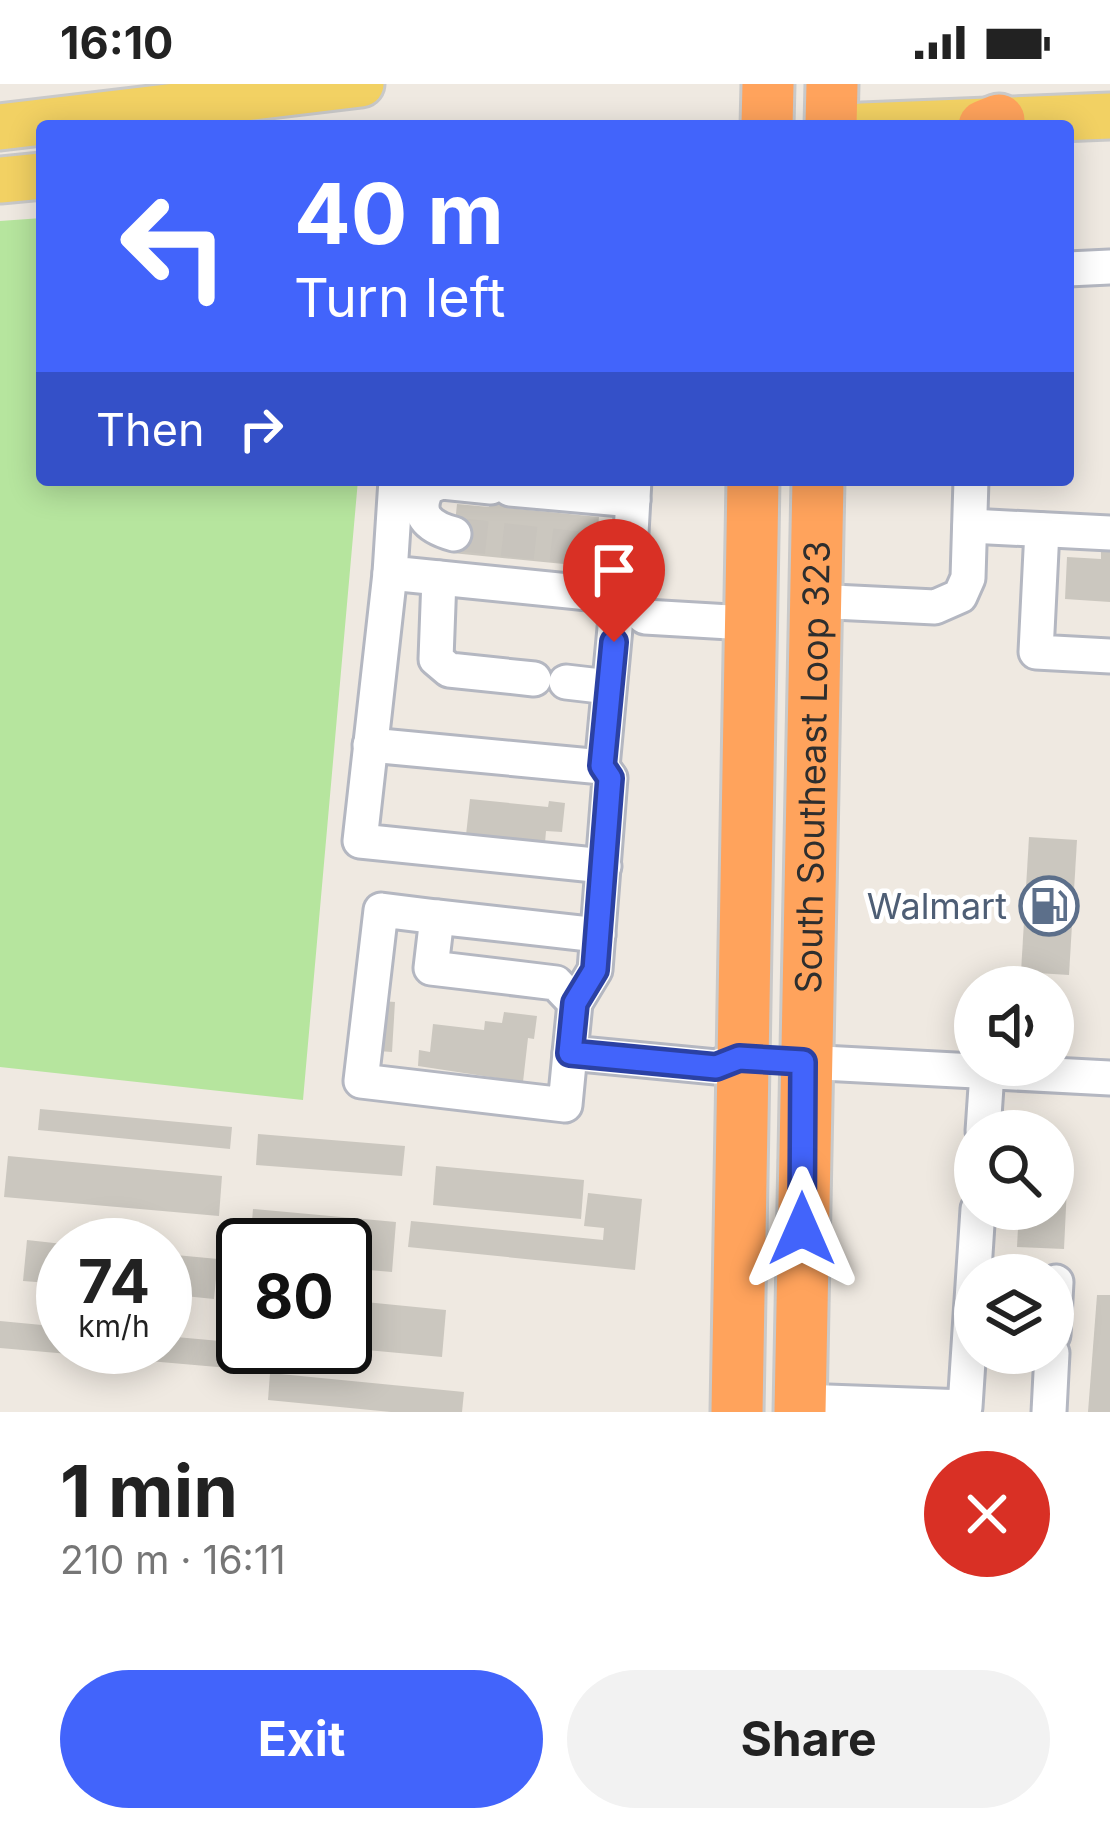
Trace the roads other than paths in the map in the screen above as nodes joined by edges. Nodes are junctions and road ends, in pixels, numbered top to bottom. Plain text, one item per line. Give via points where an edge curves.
1 (361, 84) edge
2 (768, 84) edge
3 (832, 84) edge
4 (1110, 116) edge
5 (59, 120) edge
6 (767, 120) edge
7 (831, 120) edge
8 (1043, 120) edge
9 (36, 123) edge
10 (0, 127) edge
11 (36, 176) edge
12 (0, 179) edge
13 (1110, 267) edge
14 (1074, 269) edge
15 (481, 486) edge
16 (752, 486) edge
17 (818, 486) edge
18 (971, 486) edge
19 (634, 490) edge
20 (404, 493) edge
21 (970, 526) junction
22 (1042, 530) junction
23 (1110, 533) edge
24 (454, 534) tunnel mouth
25 (596, 550) tunnel mouth
26 (631, 554) junction
27 (390, 573) junction
28 (439, 578) junction
29 (618, 596) junction
30 (813, 601) junction
31 (747, 623) junction
32 (1110, 656) edge
33 (609, 687) junction
34 (370, 746) junction
35 (602, 766) junction
36 (604, 866) junction
37 (437, 917) junction
38 (598, 934) junction
39 (575, 1003) junction
40 (570, 1053) junction
41 (739, 1058) junction
42 (803, 1062) junction
43 (954, 1070) edge
44 (1074, 1076) edge
45 (1110, 1078) edge
46 (977, 1230) edge
47 (1051, 1374) edge
48 (800, 1407) edge
49 (968, 1410) edge
50 (737, 1412) edge
51 (1048, 1412) edge

1 - 5 main road
2 - 6 highway
3 - 7 highway
4 - 8 main road
9 - 10 main road
11 - 12 main road
13 - 14 lane
15 - 19 lane
16 - 31 highway, South Southeast Loop 323
17 - 30 highway, South Southeast Loop 323
18 - 21 lane
19 - 26 lane
20 - 24 lane via 431,527
20 - 27 lane
21 - 22 lane
21 - 30 lane via 966,588 944,605
22 - 23 lane
22 - 32 lane via 1036,652
25 - 26 lane
26 - 29 lane via 628,586
27 - 28 lane
27 - 34 lane
28 - 29 lane
28 - 33 lane via 436,659 449,670
29 - 31 lane via 644,616
29 - 33 lane
30 - 42 highway, South Southeast Loop 323
31 - 41 highway, South Southeast Loop 323
33 - 35 lane
34 - 35 lane
34 - 36 lane via 360,841
35 - 36 lane via 610,778
36 - 38 lane
37 - 38 lane
37 - 39 lane via 431,968 556,983
37 - 40 lane via 381,910 361,1082 565,1105
38 - 39 lane via 595,970
39 - 40 lane
40 - 41 lane via 716,1067
41 - 42 highway
41 - 50 highway, South Southeast Loop 323
42 - 43 lane
42 - 48 highway, South Southeast Loop 323
44 - 45 lane
46 - 49 lane
47 - 51 lane
48 - 49 lane

